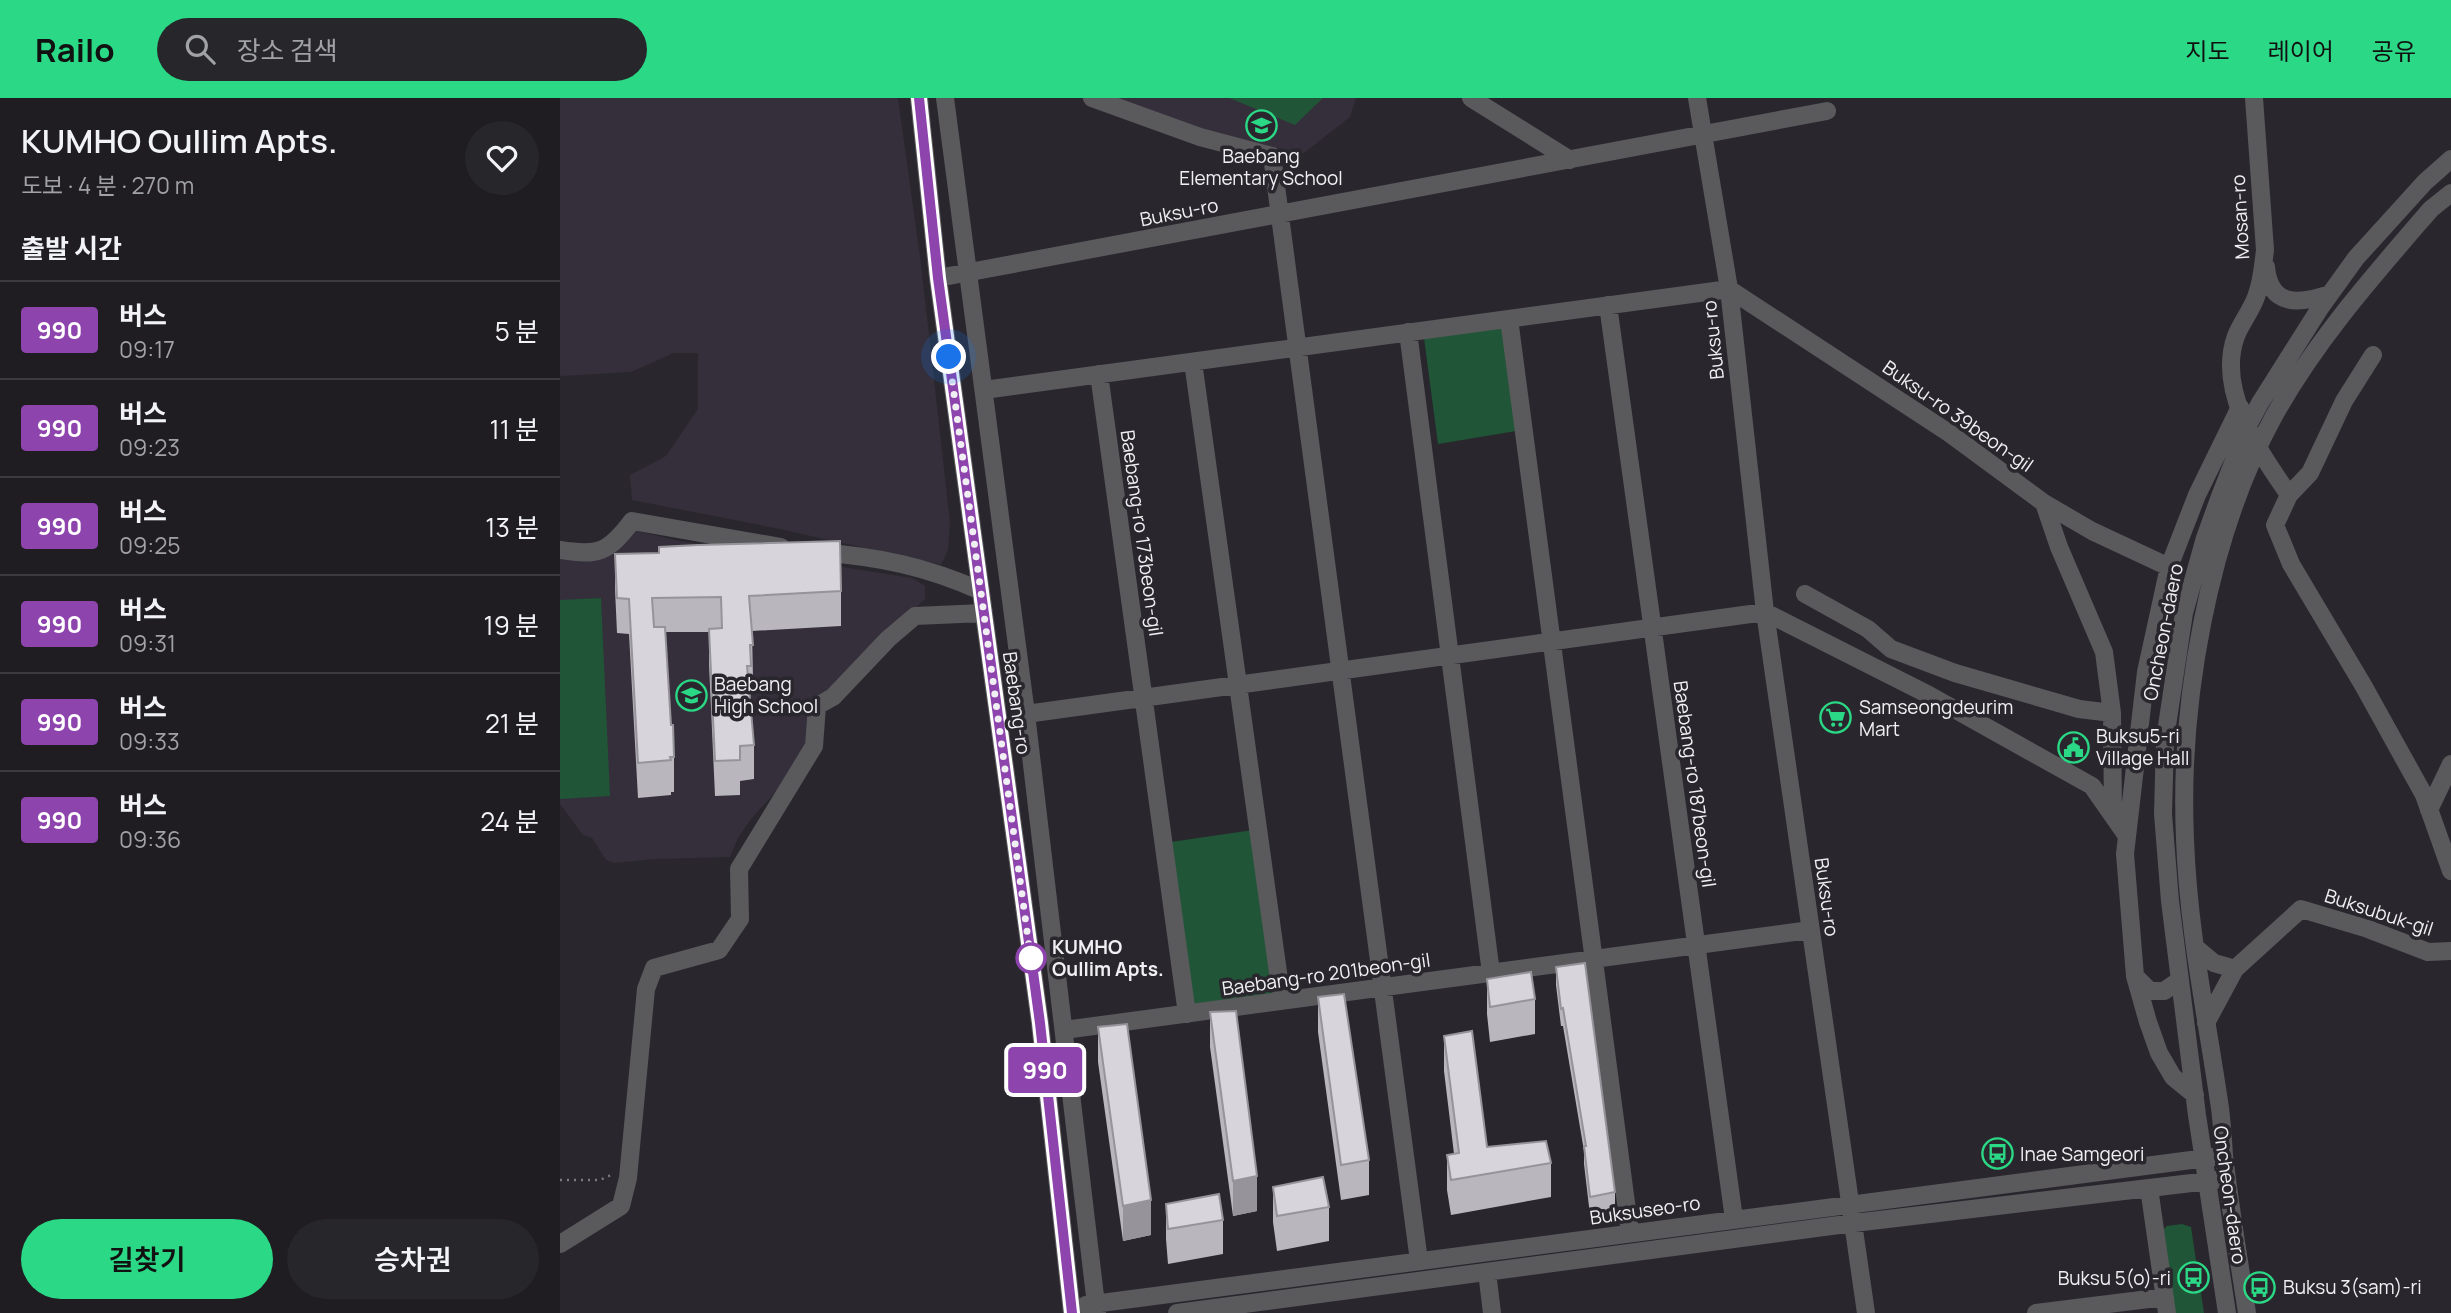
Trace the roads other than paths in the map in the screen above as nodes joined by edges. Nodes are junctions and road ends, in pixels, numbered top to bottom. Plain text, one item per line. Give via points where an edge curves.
1 (919, 98) edge
2 (945, 98) edge
3 (1092, 98) edge
4 (1471, 98) edge
5 (1697, 98) edge
6 (2254, 98) edge
7 (1827, 111) dead end
8 (1704, 135) junction
9 (2451, 159) edge
10 (1570, 160) junction
11 (2451, 193) edge
12 (1279, 215) junction
13 (2264, 250) junction
14 (967, 273) junction
15 (938, 278) junction
16 (1729, 289) junction
17 (2330, 293) junction
18 (1608, 305) junction
19 (1509, 319) junction
20 (1408, 332) junction
21 (1297, 348) junction
22 (2373, 355) dead end
23 (1193, 362) junction
24 (1099, 374) junction
25 (984, 390) junction
26 (2239, 407) junction
27 (2247, 427) junction
28 (2257, 449) junction
29 (2289, 495) junction
30 (2044, 503) junction
31 (560, 550) edge
32 (2169, 567) junction
33 (981, 592) junction
34 (1805, 594) dead end
35 (984, 612) junction
36 (1765, 612) junction
37 (1652, 628) junction
38 (1552, 642) junction
39 (1450, 656) junction
40 (1340, 671) junction
41 (1238, 685) junction
42 (1144, 698) junction
43 (2112, 713) junction
44 (1026, 714) junction
45 (2451, 764) edge
46 (2429, 810) junction
47 (2113, 816) junction
48 (2127, 836) junction
49 (2451, 871) edge
50 (1810, 930) junction
51 (1696, 945) junction
52 (2196, 948) junction
53 (2451, 951) edge
54 (1594, 959) junction
55 (2235, 969) junction
56 (1491, 973) junction
57 (2135, 976) junction
58 (2180, 981) junction
59 (1383, 987) junction
60 (1282, 1001) junction
61 (1187, 1014) junction
62 (2206, 1024) junction
63 (1064, 1030) junction
64 (2194, 1095) junction
65 (2224, 1155) junction
66 (2203, 1158) junction
67 (2206, 1180) junction
68 (2228, 1180) junction
69 (2150, 1188) junction
70 (1851, 1204) junction
71 (1734, 1219) junction
72 (1854, 1223) junction
73 (1630, 1233) junction
74 (560, 1244) edge
75 (1419, 1261) junction
76 (1487, 1272) junction
77 (2166, 1305) edge
78 (1096, 1308) edge
79 (1069, 1311) edge
80 (1177, 1313) edge
81 (1492, 1313) edge
82 (1866, 1313) edge
83 (2036, 1313) edge
84 (2227, 1313) edge
85 (2247, 1313) edge

1 - 15 street, Baebang-ro
2 - 14 street, Baebang-ro
3 - 12 street via 1199,137 1272,156
4 - 10 street
5 - 8 street
6 - 13 street, Mosan-ro
7 - 8 street
8 - 10 street, Buksu-ro
8 - 16 street, Buksu-ro
9 - 17 street, Oncheon-daero via 2356,258
10 - 12 street, Buksu-ro
11 - 28 street, Oncheon-daero via 2431,209 2329,331
12 - 14 street, Buksu-ro
12 - 21 street
13 - 17 street via 2272,288 2281,298 2299,302
13 - 26 street, Mosan-ro via 2263,275 2231,353
14 - 15 street, Buksu-ro
14 - 25 street, Baebang-ro
15 - 33 street, Baebang-ro
16 - 18 street
16 - 30 street, Buksu-ro 39beon-gil via 1949,433
16 - 36 street, Buksu-ro
17 - 27 street, Oncheon-daero
18 - 19 street
18 - 37 street
19 - 20 street
19 - 38 street
20 - 21 street
20 - 39 street
21 - 23 street
21 - 40 street
22 - 29 street via 2344,401 2310,474
23 - 24 street
23 - 41 street
24 - 25 street
24 - 42 street, Baebang-ro 173beon-gil
25 - 44 street, Baebang-ro
26 - 27 street, Mosan-ro
26 - 32 street
27 - 28 street, Mosan-ro
27 - 58 street, Oncheon-daero via 2192,582 2165,739 2163,814
28 - 29 street, Mosan-ro
28 - 52 street, Oncheon-daero via 2220,553 2187,724 2185,839
29 - 46 street via 2276,525 2291,564 2363,685
30 - 32 street, Buksu-ro 39beon-gil
30 - 43 street via 2104,652
31 - 33 street via 601,551 632,522 809,551 870,556 949,577
32 - 48 street via 2147,672
33 - 35 street, Baebang-ro
34 - 43 street via 1868,629 1891,649 2079,709
35 - 74 street via 915,616 833,697 817,706 814,746 739,869 740,919 719,950 654,968 646,989 621,1206
35 - 79 street, Baebang-ro via 1040,1023
36 - 37 street
36 - 47 street via 1929,695 2092,786
36 - 50 street, Buksu-ro
37 - 38 street
37 - 51 street, Baebang-ro 187beon-gil
38 - 39 street
38 - 54 street
39 - 40 street
39 - 56 street
40 - 41 street
40 - 59 street
41 - 42 street
41 - 60 street
42 - 44 street
42 - 61 street
43 - 47 street
44 - 63 street, Baebang-ro
45 - 46 street
46 - 49 street
47 - 48 street
48 - 57 street
50 - 51 street, Baebang-ro 201beon-gil
50 - 70 street, Buksu-ro
51 - 54 street, Baebang-ro 201beon-gil
51 - 71 street
52 - 55 street via 2214,963
52 - 62 street, Oncheon-daero
53 - 55 street, Buksubuk-gil via 2428,952 2301,909
54 - 56 street, Baebang-ro 201beon-gil
54 - 73 street
55 - 62 street
56 - 59 street, Baebang-ro 201beon-gil
57 - 58 street via 2150,991 2164,991
57 - 64 street via 2159,1053 2173,1077
58 - 64 street, Oncheon-daero
59 - 60 street, Baebang-ro 201beon-gil
59 - 75 street
60 - 61 street, Baebang-ro 201beon-gil
61 - 63 street, Baebang-ro 201beon-gil
62 - 65 street, Oncheon-daero
63 - 78 street, Baebang-ro
64 - 66 street, Oncheon-daero
65 - 66 street, Buksuseo-ro
65 - 68 street, Oncheon-daero
66 - 67 street, Oncheon-daero
66 - 70 street, Buksuseo-ro
67 - 68 street, Buksuseo-ro
67 - 69 street, Buksuseo-ro
67 - 84 street, Oncheon-daero
68 - 85 street, Oncheon-daero
69 - 72 street, Buksuseo-ro
69 - 77 street
70 - 71 street, Buksuseo-ro
70 - 72 street, Buksu-ro
71 - 73 street, Buksuseo-ro
72 - 76 street, Buksuseo-ro
72 - 82 street, Buksu-ro
73 - 75 street, Buksuseo-ro
75 - 78 street, Buksuseo-ro
76 - 80 street, Buksuseo-ro
76 - 81 street
77 - 83 street
78 - 79 street, Buksuseo-ro

